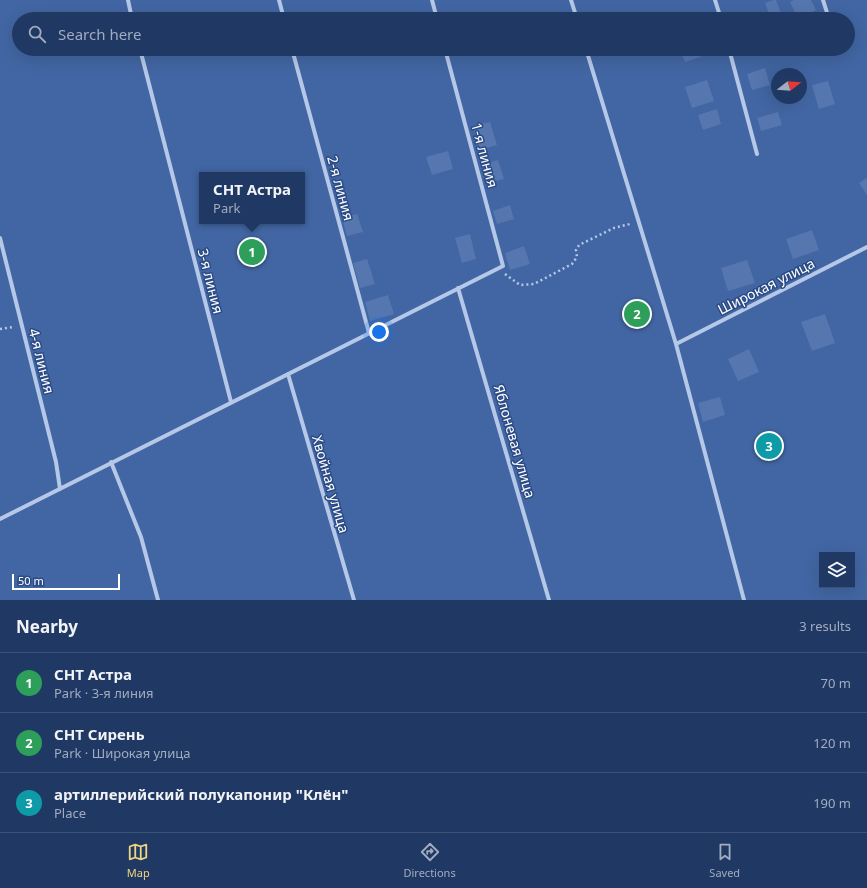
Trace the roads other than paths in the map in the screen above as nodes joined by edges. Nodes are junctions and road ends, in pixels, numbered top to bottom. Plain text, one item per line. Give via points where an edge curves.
1 (128, 0) edge
2 (279, 0) edge
3 (432, 0) edge
4 (571, 0) edge
5 (716, 0) edge
6 (823, 0) edge
7 (131, 12) edge
8 (282, 12) edge
9 (435, 12) edge
10 (575, 12) edge
11 (719, 12) edge
12 (827, 12) edge
13 (142, 56) edge
14 (294, 56) edge
15 (447, 56) edge
16 (588, 56) edge
17 (731, 56) edge
18 (757, 154) dead end
19 (0, 238) edge
20 (867, 247) edge
21 (458, 288) junction
22 (369, 333) junction
23 (676, 344) junction
24 (288, 374) junction
25 (231, 402) junction
26 (112, 462) junction
27 (60, 489) junction
28 (0, 518) edge
29 (158, 600) edge
30 (354, 600) edge
31 (549, 600) edge
32 (744, 600) edge

1 - 7 street
2 - 8 street
3 - 9 street
4 - 10 street
5 - 11 street
6 - 12 street
13 - 25 street, 3-я линия
14 - 22 street, 2-я линия
15 - 21 street, 1-я линия via 502,266
16 - 23 street
17 - 18 street
19 - 27 street, 4-я линия via 56,462
20 - 23 street, Широкая улица
21 - 22 street
21 - 31 street, Яблоневая улица
22 - 24 street
23 - 32 street
24 - 25 street
24 - 30 street, Хвойная улица
25 - 26 street
26 - 27 street
26 - 29 street via 141,537
27 - 28 street

